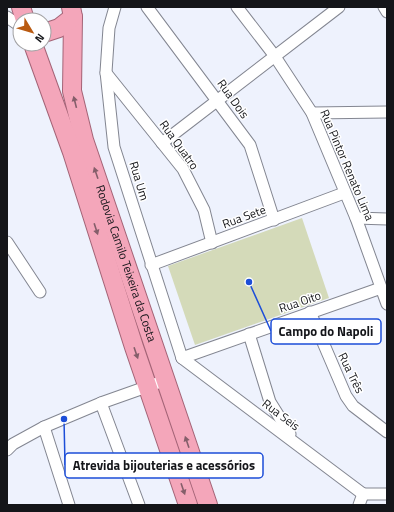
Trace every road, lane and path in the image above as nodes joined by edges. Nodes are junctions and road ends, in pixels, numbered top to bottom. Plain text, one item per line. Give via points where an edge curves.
1 (115, 7) edge
2 (147, 7) edge
3 (237, 7) edge
4 (339, 7) edge
5 (384, 7) edge
6 (72, 12) edge
7 (387, 12) edge
8 (52, 30) edge
9 (36, 52) edge
10 (274, 55) junction
11 (106, 72) junction
12 (219, 101) junction
13 (387, 112) edge
14 (312, 113) junction
15 (162, 143) junction
16 (344, 193) junction
17 (356, 218) junction
18 (387, 219) edge
19 (274, 220) junction
20 (7, 242) edge
21 (212, 243) junction
22 (151, 265) junction
23 (381, 288) junction
24 (40, 292) dead end
25 (387, 304) edge
26 (310, 312) junction
27 (248, 334) junction
28 (182, 358) junction
29 (166, 380) junction
30 (148, 388) junction
31 (101, 403) junction
32 (44, 427) junction
33 (387, 432) edge
34 (297, 443) junction
35 (7, 450) edge
36 (363, 494) junction
37 (387, 494) edge
38 (69, 505) edge
39 (139, 505) edge
40 (188, 505) edge
41 (208, 505) edge
42 (360, 505) edge

1 - 11 street, Rua Um via 109,28
2 - 12 street, Rua Dois
3 - 10 street, Rua Pintor Renato Lima
4 - 10 street
5 - 7 street
6 - 8 highway via 59,28
29 -> 6 highway, Rodovia Camilo Teixeira da Costa via 84,140 72,90
9 -> 30 highway, Rodovia Camilo Teixeira da Costa via 72,152
10 - 12 street
10 - 14 street, Rua Pintor Renato Lima
11 - 15 street, Rua Quatro
11 - 22 street, Rua Um via 114,147
12 - 15 street
12 - 19 street, Rua Dois via 250,145
13 - 14 street
14 - 16 street, Rua Pintor Renato Lima
15 - 21 street, Rua Quatro via 183,169 204,210
16 - 17 street, Rua Pintor Renato Lima
16 - 19 street, Rua Sete
17 - 18 street
17 - 23 street, Rua Pintor Renato Lima
19 - 21 street, Rua Sete
20 - 24 street
21 - 22 street, Rua Sete
22 - 28 street, Rua Um
23 - 25 street, Rua Pintor Renato Lima
23 - 26 street, Rua Oito
26 - 27 street, Rua Oito
26 - 33 street, Rua Três via 346,396 353,406
27 - 28 street, Rua Oito
27 - 34 street via 270,402
28 - 34 street, Rua Seis
29 - 30 street
41 -> 29 highway, Rodovia Camilo Teixeira da Costa
30 - 31 street
30 -> 40 highway, Rodovia Camilo Teixeira da Costa
31 - 32 street
31 - 39 street
32 - 35 street
32 - 38 street
34 - 36 street, Rua Seis
36 - 37 street
36 - 42 street

